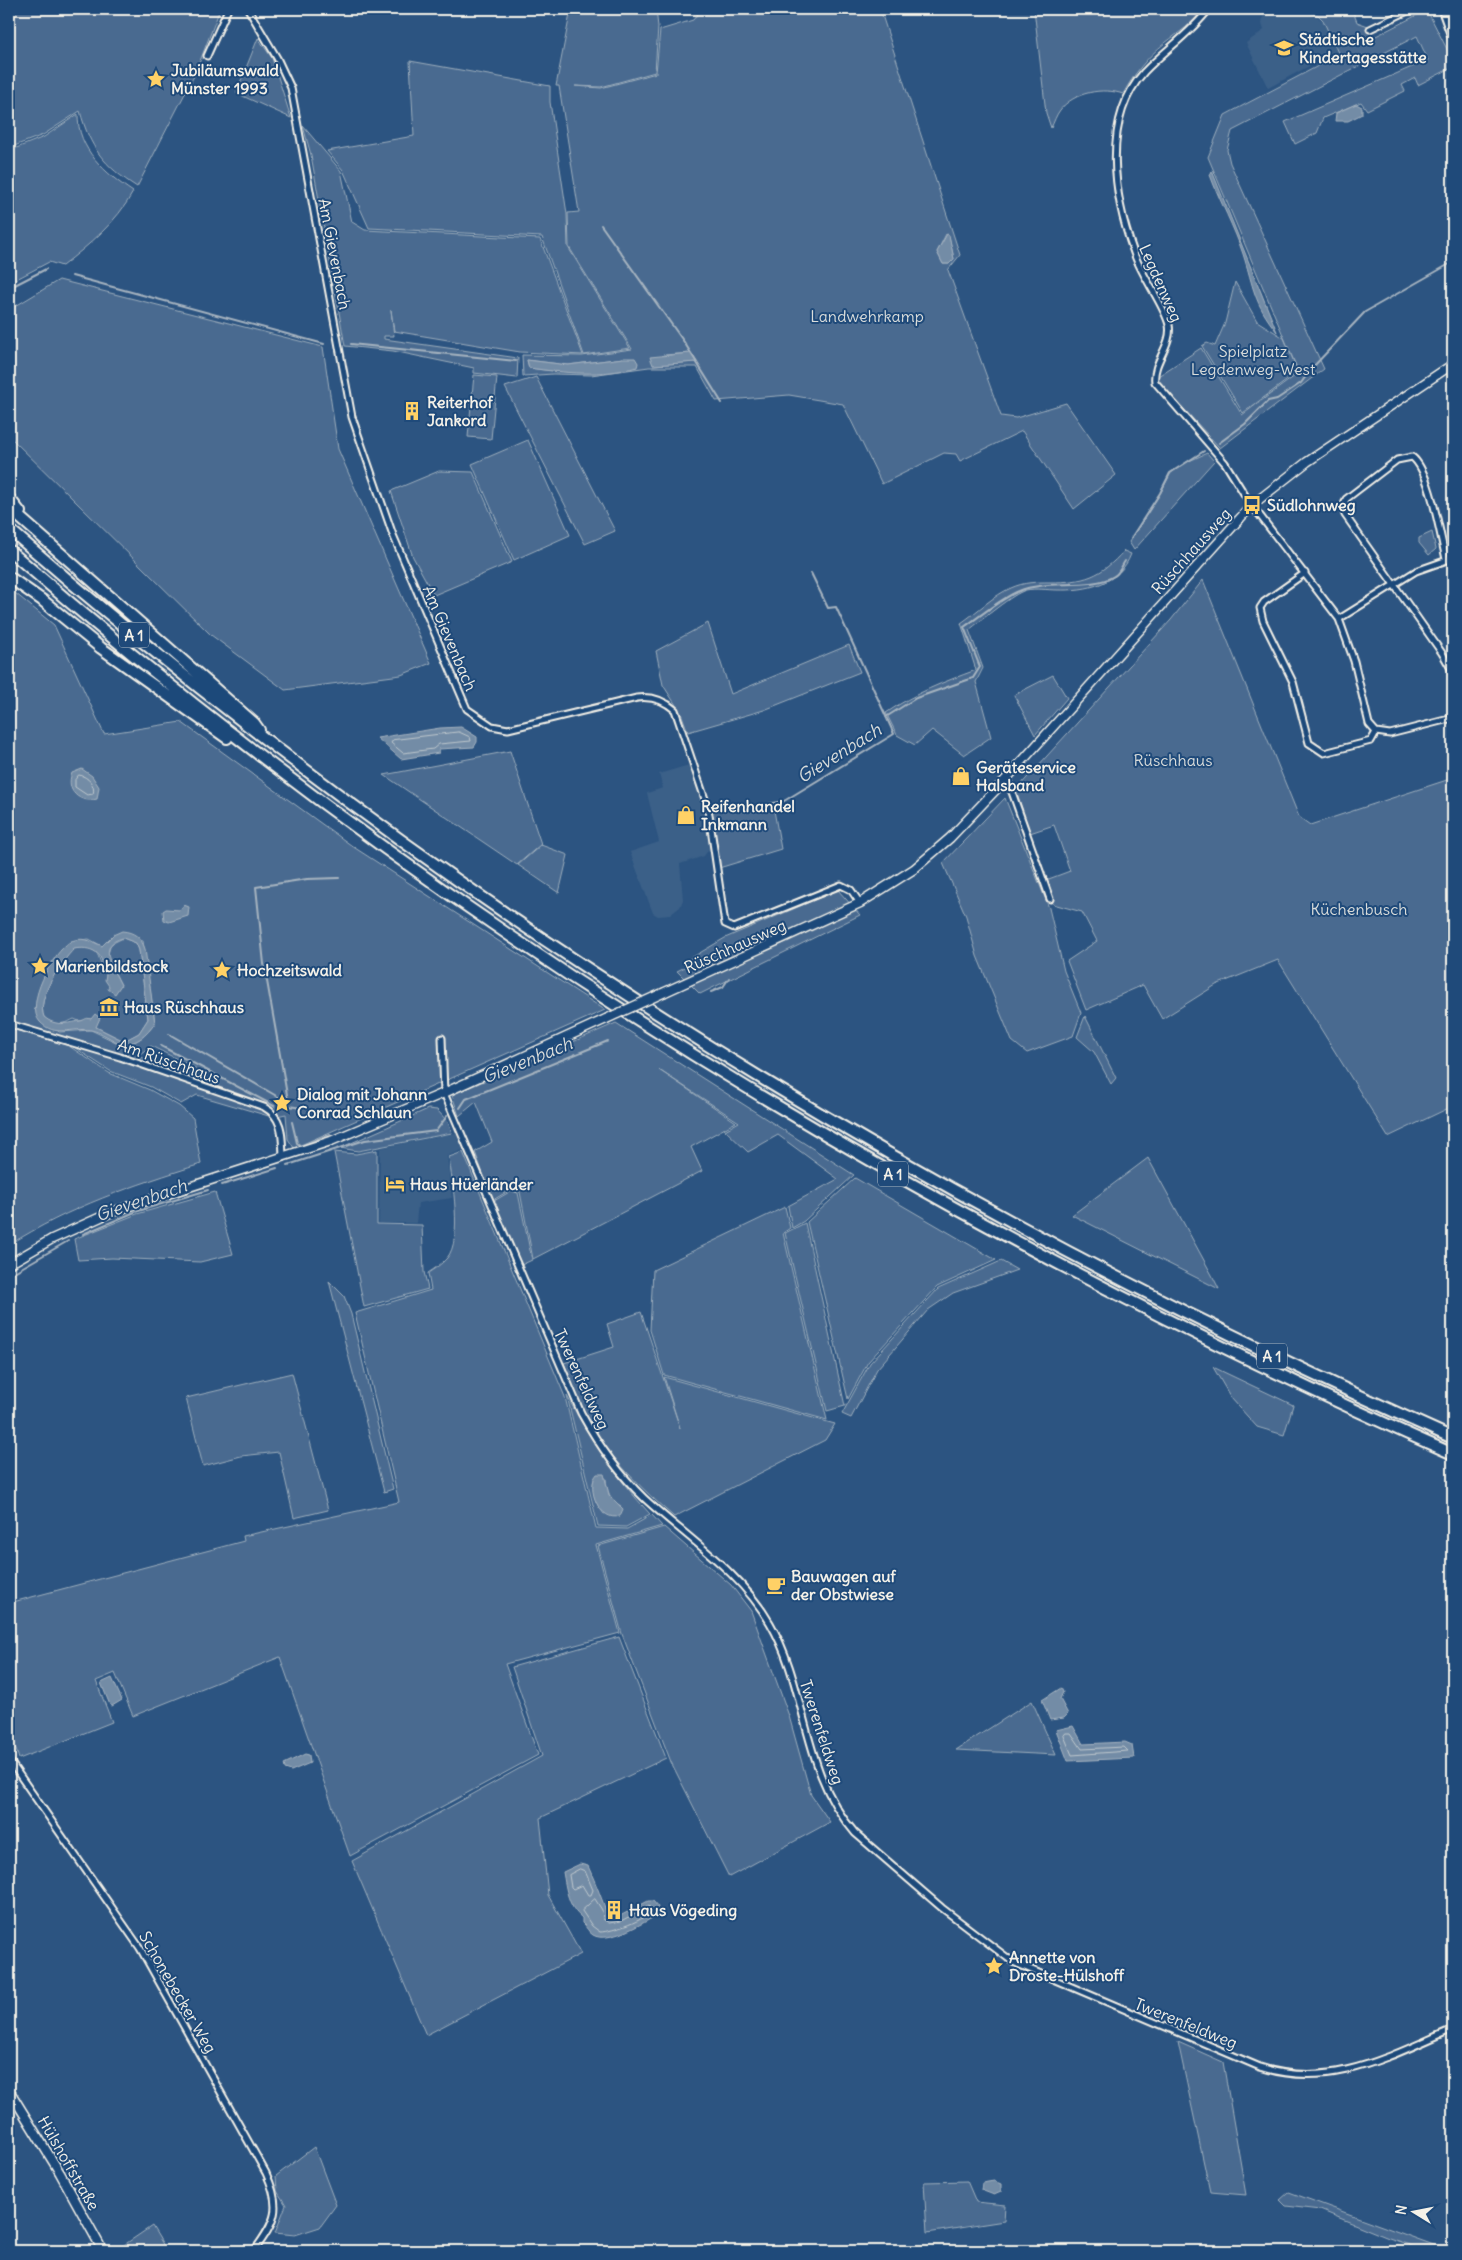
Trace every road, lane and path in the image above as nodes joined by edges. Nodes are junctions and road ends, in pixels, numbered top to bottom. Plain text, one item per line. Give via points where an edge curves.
1 (228, 9) edge
2 (248, 9) edge
3 (1209, 9) edge
4 (1412, 9) edge
5 (1441, 9) edge
6 (1370, 28) dead end
7 (1453, 42) edge
8 (207, 56) dead end
9 (1453, 364) edge
10 (9, 498) edge
11 (1252, 505) junction
12 (9, 508) edge
13 (9, 529) edge
14 (9, 550) edge
15 (60, 551) junction
16 (1453, 558) edge
17 (1446, 559) junction
18 (9, 569) edge
19 (1305, 573) junction
20 (9, 577) edge
21 (1394, 585) junction
22 (42, 600) junction
23 (1340, 619) junction
24 (1453, 672) edge
25 (1453, 718) edge
26 (1376, 732) junction
27 (262, 738) junction
28 (260, 756) junction
29 (1007, 778) junction
30 (1050, 899) dead end
31 (860, 903) junction
32 (9, 1024) edge
33 (442, 1038) dead end
34 (444, 1093) junction
35 (283, 1158) junction
36 (9, 1264) edge
37 (1453, 1438) edge
38 (1453, 1454) edge
39 (9, 1760) edge
40 (1453, 2029) edge
41 (9, 2090) edge
42 (103, 2251) edge
43 (254, 2251) edge

1 - 8 street
2 - 31 street, Am Gievenbach via 291,88 356,428 393,535 467,709 492,726 508,729 637,698 663,701 675,710 708,808 726,924 734,928 840,885 851,890
3 - 11 street, Legdenweg via 1143,74 1132,90 1120,120 1116,151 1118,193 1136,261 1169,326 1154,382 1216,452
4 - 6 street
5 - 7 street
9 - 11 main road, Rüschhausweg via 1307,462
10 - 15 highway
11 - 19 street
11 - 29 main road, Rüschhausweg
12 - 15 highway
13 - 27 highway, A 1
14 - 28 highway, A 1 via 145,665
15 - 27 highway via 254,723
16 - 17 street
17 - 21 street via 1416,571
17 - 21 street via 1423,470 1412,457 1397,460 1346,499 1343,508
18 - 22 highway
19 - 23 street
19 - 26 street via 1260,608 1262,621 1293,682 1309,743 1324,753 1371,741
20 - 22 highway
21 - 23 street
21 - 24 street
22 - 28 highway via 150,684 248,754
23 - 26 street via 1354,660 1369,724
25 - 26 street via 1390,734
27 - 37 highway, A 1 via 438,866 661,1017 799,1102 1010,1223 1094,1267 1305,1371
28 - 38 highway, A 1 via 426,878 653,1030 791,1116 1088,1281 1299,1385
29 - 30 street
29 - 31 main road, Rüschhausweg via 933,853 887,888
31 - 34 main road, Rüschhausweg, bridge
32 - 35 street, Am Rüschhaus via 128,1060 264,1107 279,1120
33 - 34 street
34 - 35 main road, Rüschhausweg
34 - 40 street, Twerenfeldweg via 588,1425 625,1478 725,1567 760,1606 782,1649 823,1781 844,1820 873,1850 965,1927 1013,1962 1272,2071 1307,2075 1340,2073
35 - 36 main road, Rüschhausweg via 112,1212 52,1239
39 - 43 street, Schonebecker Weg via 140,1948 266,2173 277,2207 272,2223
41 - 42 main road, Hülshoffstraße

